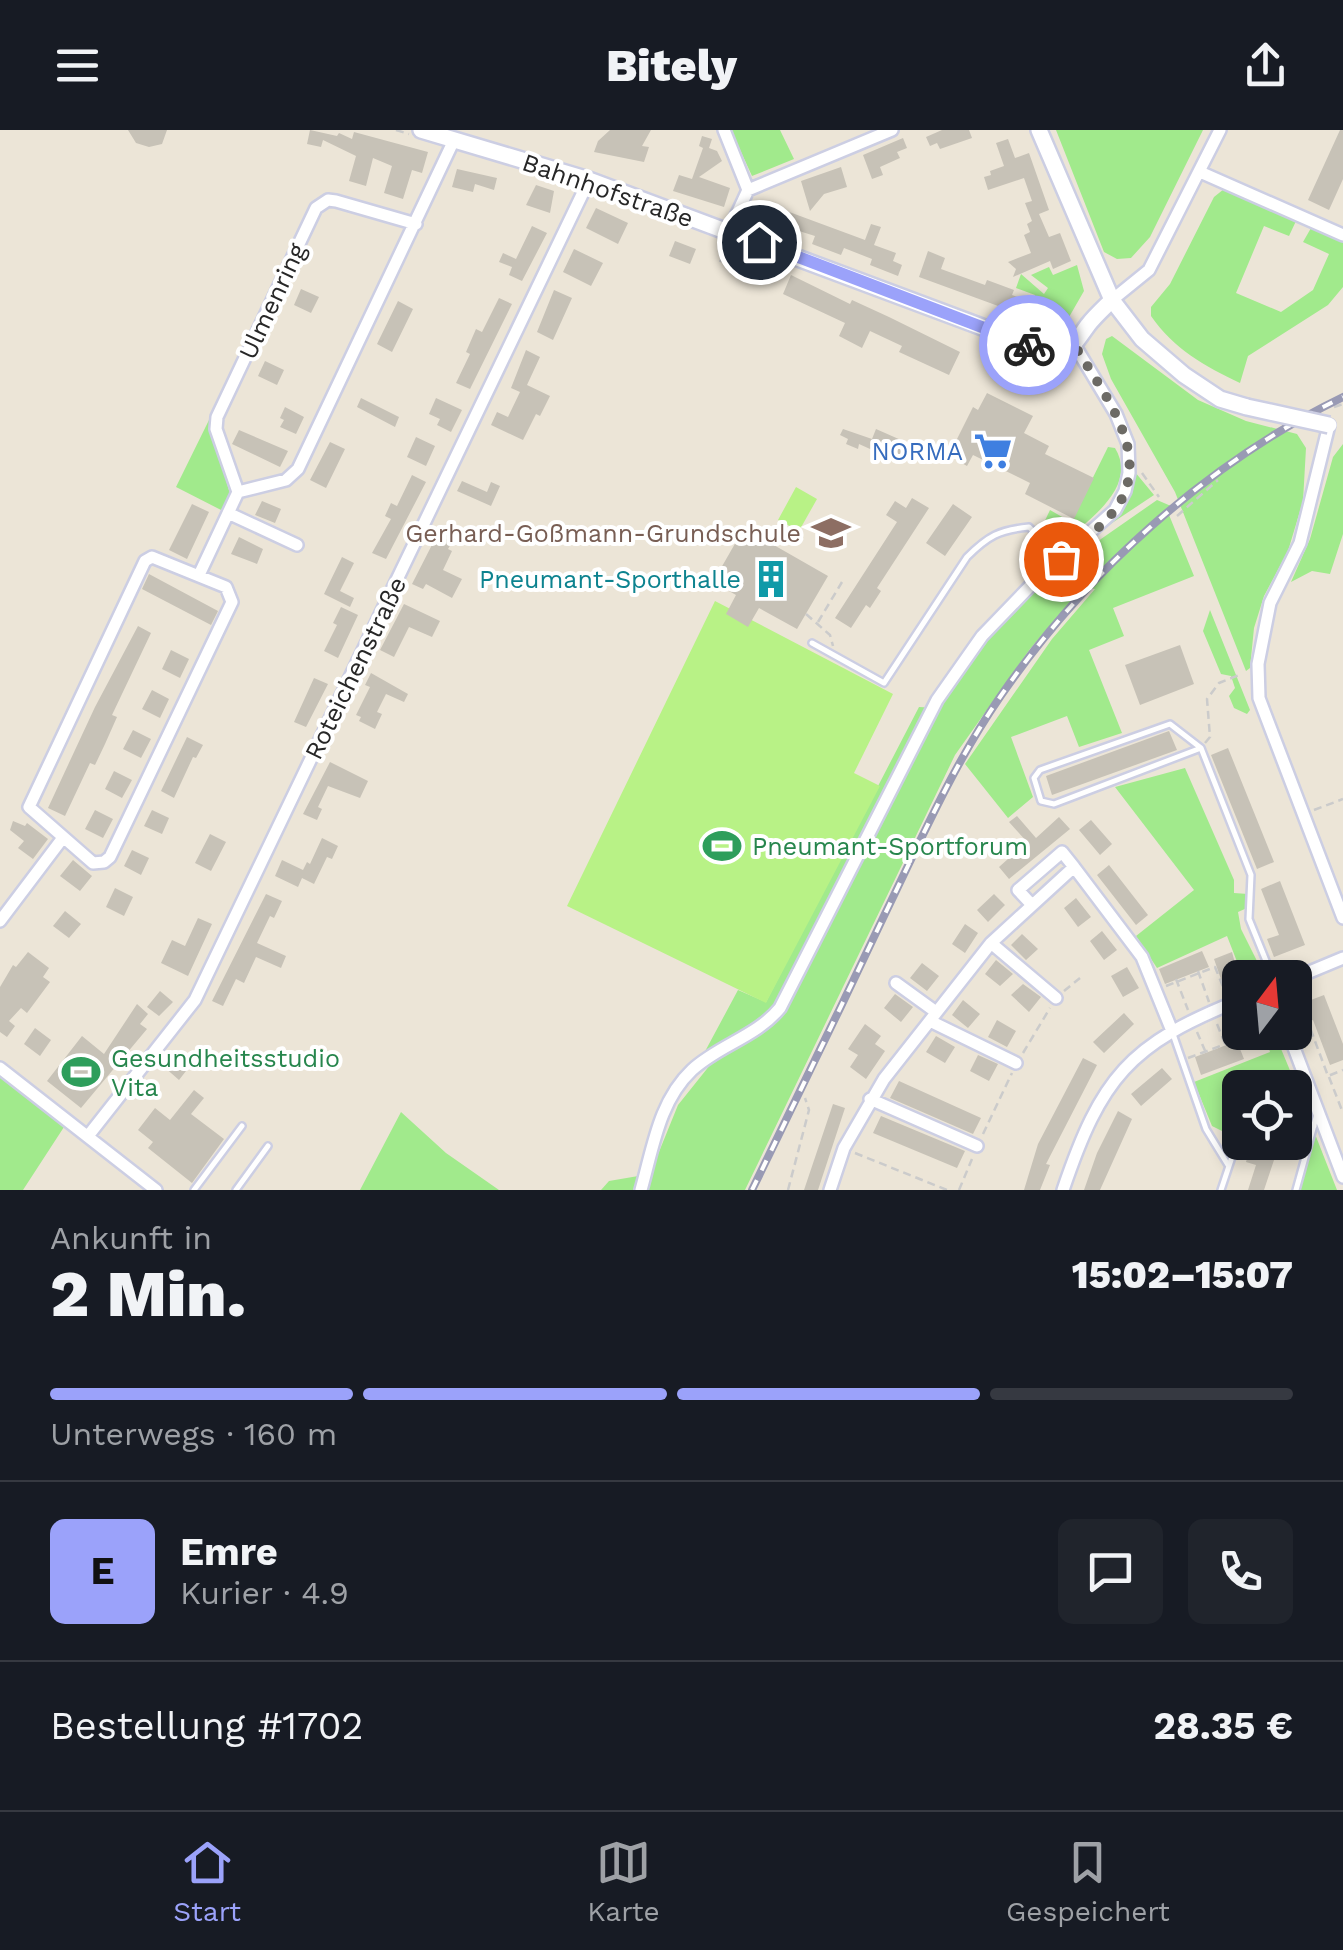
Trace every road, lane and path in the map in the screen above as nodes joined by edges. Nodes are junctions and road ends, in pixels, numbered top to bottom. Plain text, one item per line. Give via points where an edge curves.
1 (421, 130) edge
2 (724, 130) edge
3 (1038, 130) edge
4 (1220, 130) edge
5 (887, 131) edge
6 (454, 140) junction
7 (1200, 172) junction
8 (589, 180) junction
9 (748, 190) junction
10 (416, 224) junction
11 (728, 231) junction
12 (1343, 235) edge
13 (1112, 300) junction
14 (1075, 346) junction
15 (1343, 404) edge
16 (1334, 407) dead end
17 (1336, 426) edge
18 (1138, 468) dead end
19 (1218, 480) dead end
20 (238, 492) junction
21 (1159, 497) dead end
22 (228, 513) junction
23 (1177, 516) dead end
24 (297, 545) dead end
25 (1061, 559) junction
26 (199, 575) junction
27 (842, 582) dead end
28 (806, 614) dead end
29 (818, 623) junction
30 (812, 643) dead end
31 (836, 656) junction
32 (1239, 675) dead end
33 (1201, 748) junction
34 (1343, 799) edge
35 (1303, 814) junction
36 (62, 839) junction
37 (1074, 867) junction
38 (1032, 905) junction
39 (1343, 918) edge
40 (0, 920) edge
41 (991, 943) junction
42 (1343, 958) edge
43 (1266, 960) edge
44 (1312, 971) edge
45 (1198, 972) junction
46 (1080, 978) dead end
47 (1176, 981) junction
48 (896, 983) dead end
49 (1222, 984) edge
50 (1155, 990) junction
51 (1056, 998) junction
52 (1222, 1007) edge
53 (1212, 1011) junction
54 (933, 1017) junction
55 (1192, 1018) junction
56 (1172, 1031) junction
57 (1312, 1033) edge
58 (1222, 1037) edge
59 (1222, 1046) edge
60 (1298, 1050) edge
61 (1205, 1052) junction
62 (1182, 1060) junction
63 (1016, 1063) junction
64 (0, 1068) edge
65 (1343, 1070) edge
66 (1328, 1076) junction
67 (804, 1098) dead end
68 (870, 1099) junction
69 (1318, 1111) junction
70 (1343, 1113) edge
71 (242, 1126) dead end
72 (1314, 1126) joint
73 (88, 1136) junction
74 (268, 1146) dead end
75 (978, 1146) junction
76 (844, 1148) junction
77 (1230, 1160) edge
78 (1228, 1166) junction
79 (1343, 1177) edge
80 (156, 1190) edge
81 (194, 1190) edge
82 (236, 1190) edge
83 (641, 1190) edge
84 (788, 1190) edge
85 (830, 1190) edge
86 (947, 1190) edge
87 (959, 1190) edge
88 (1063, 1190) edge
89 (1220, 1190) edge
90 (1296, 1190) edge

1 - 6 street, Bahnhofstraße
2 - 9 street
3 - 13 street
4 - 7 street
5 - 9 street
6 - 8 street, Bahnhofstraße
6 - 10 street
7 - 12 street
7 - 13 street via 1150,270
8 - 11 street, Bahnhofstraße
8 - 73 street, Roteichenstraße via 195,1000
9 - 11 street
10 - 20 street via 298,470 286,480
10 - 20 street, Ulmenring via 336,201 316,208 217,417
11 - 14 street, Bahnhofstraße via 1041,350
13 - 14 street
13 - 17 street, bridge via 1142,339 1220,399
14 - 25 street via 1116,414 1130,472 1116,510
15 - 16 path
17 - 35 street via 1300,543 1270,603 1258,664 1259,698
18 - 21 path
19 - 23 path
20 - 22 street
22 - 24 street
22 - 26 street
25 - 31 lane via 1029,527 1001,530 967,556 884,683
25 - 83 street via 982,636 937,700 780,1008 768,1023 693,1068 667,1100
26 - 36 street via 158,557 145,560 31,800 32,812
26 - 36 street via 226,586 232,602 110,857 93,863
27 - 29 path
28 - 29 path
29 - 31 path
30 - 31 lane
32 - 33 path via 1219,683 1207,699 1210,737
33 - 33 lane via 1170,724 1040,770 1036,790 1041,802 1054,804
33 - 43 lane via 1251,875 1249,919
34 - 35 path
35 - 39 street
36 - 40 street
37 - 38 street
37 - 38 street via 1062,852 1018,890
37 - 50 street via 1142,957
38 - 41 street
41 - 51 street
41 - 54 street
42 - 44 street
45 - 47 path
45 - 49 path via 1215,967
45 - 53 path
46 - 51 path
47 - 50 path
47 - 55 path
48 - 54 street
50 - 56 street
51 - 63 path
52 - 53 street
53 - 55 street
53 - 58 path
54 - 63 street
54 - 68 street
55 - 56 street
55 - 61 path
56 - 62 lane
56 - 88 street via 1127,1064 1098,1102
57 - 66 path
59 - 61 path
60 - 69 street
61 - 62 path
62 - 78 lane via 1206,1129
63 - 75 path
64 - 73 street
65 - 66 path
66 - 70 path
67 - 84 path via 809,1110
68 - 75 street
68 - 76 street
69 - 72 lane
69 - 79 street
71 - 81 lane
72 - 90 lane
73 - 80 street
74 - 82 lane
75 - 87 path
76 - 85 street
76 - 86 path
77 - 78 lane
78 - 89 lane

